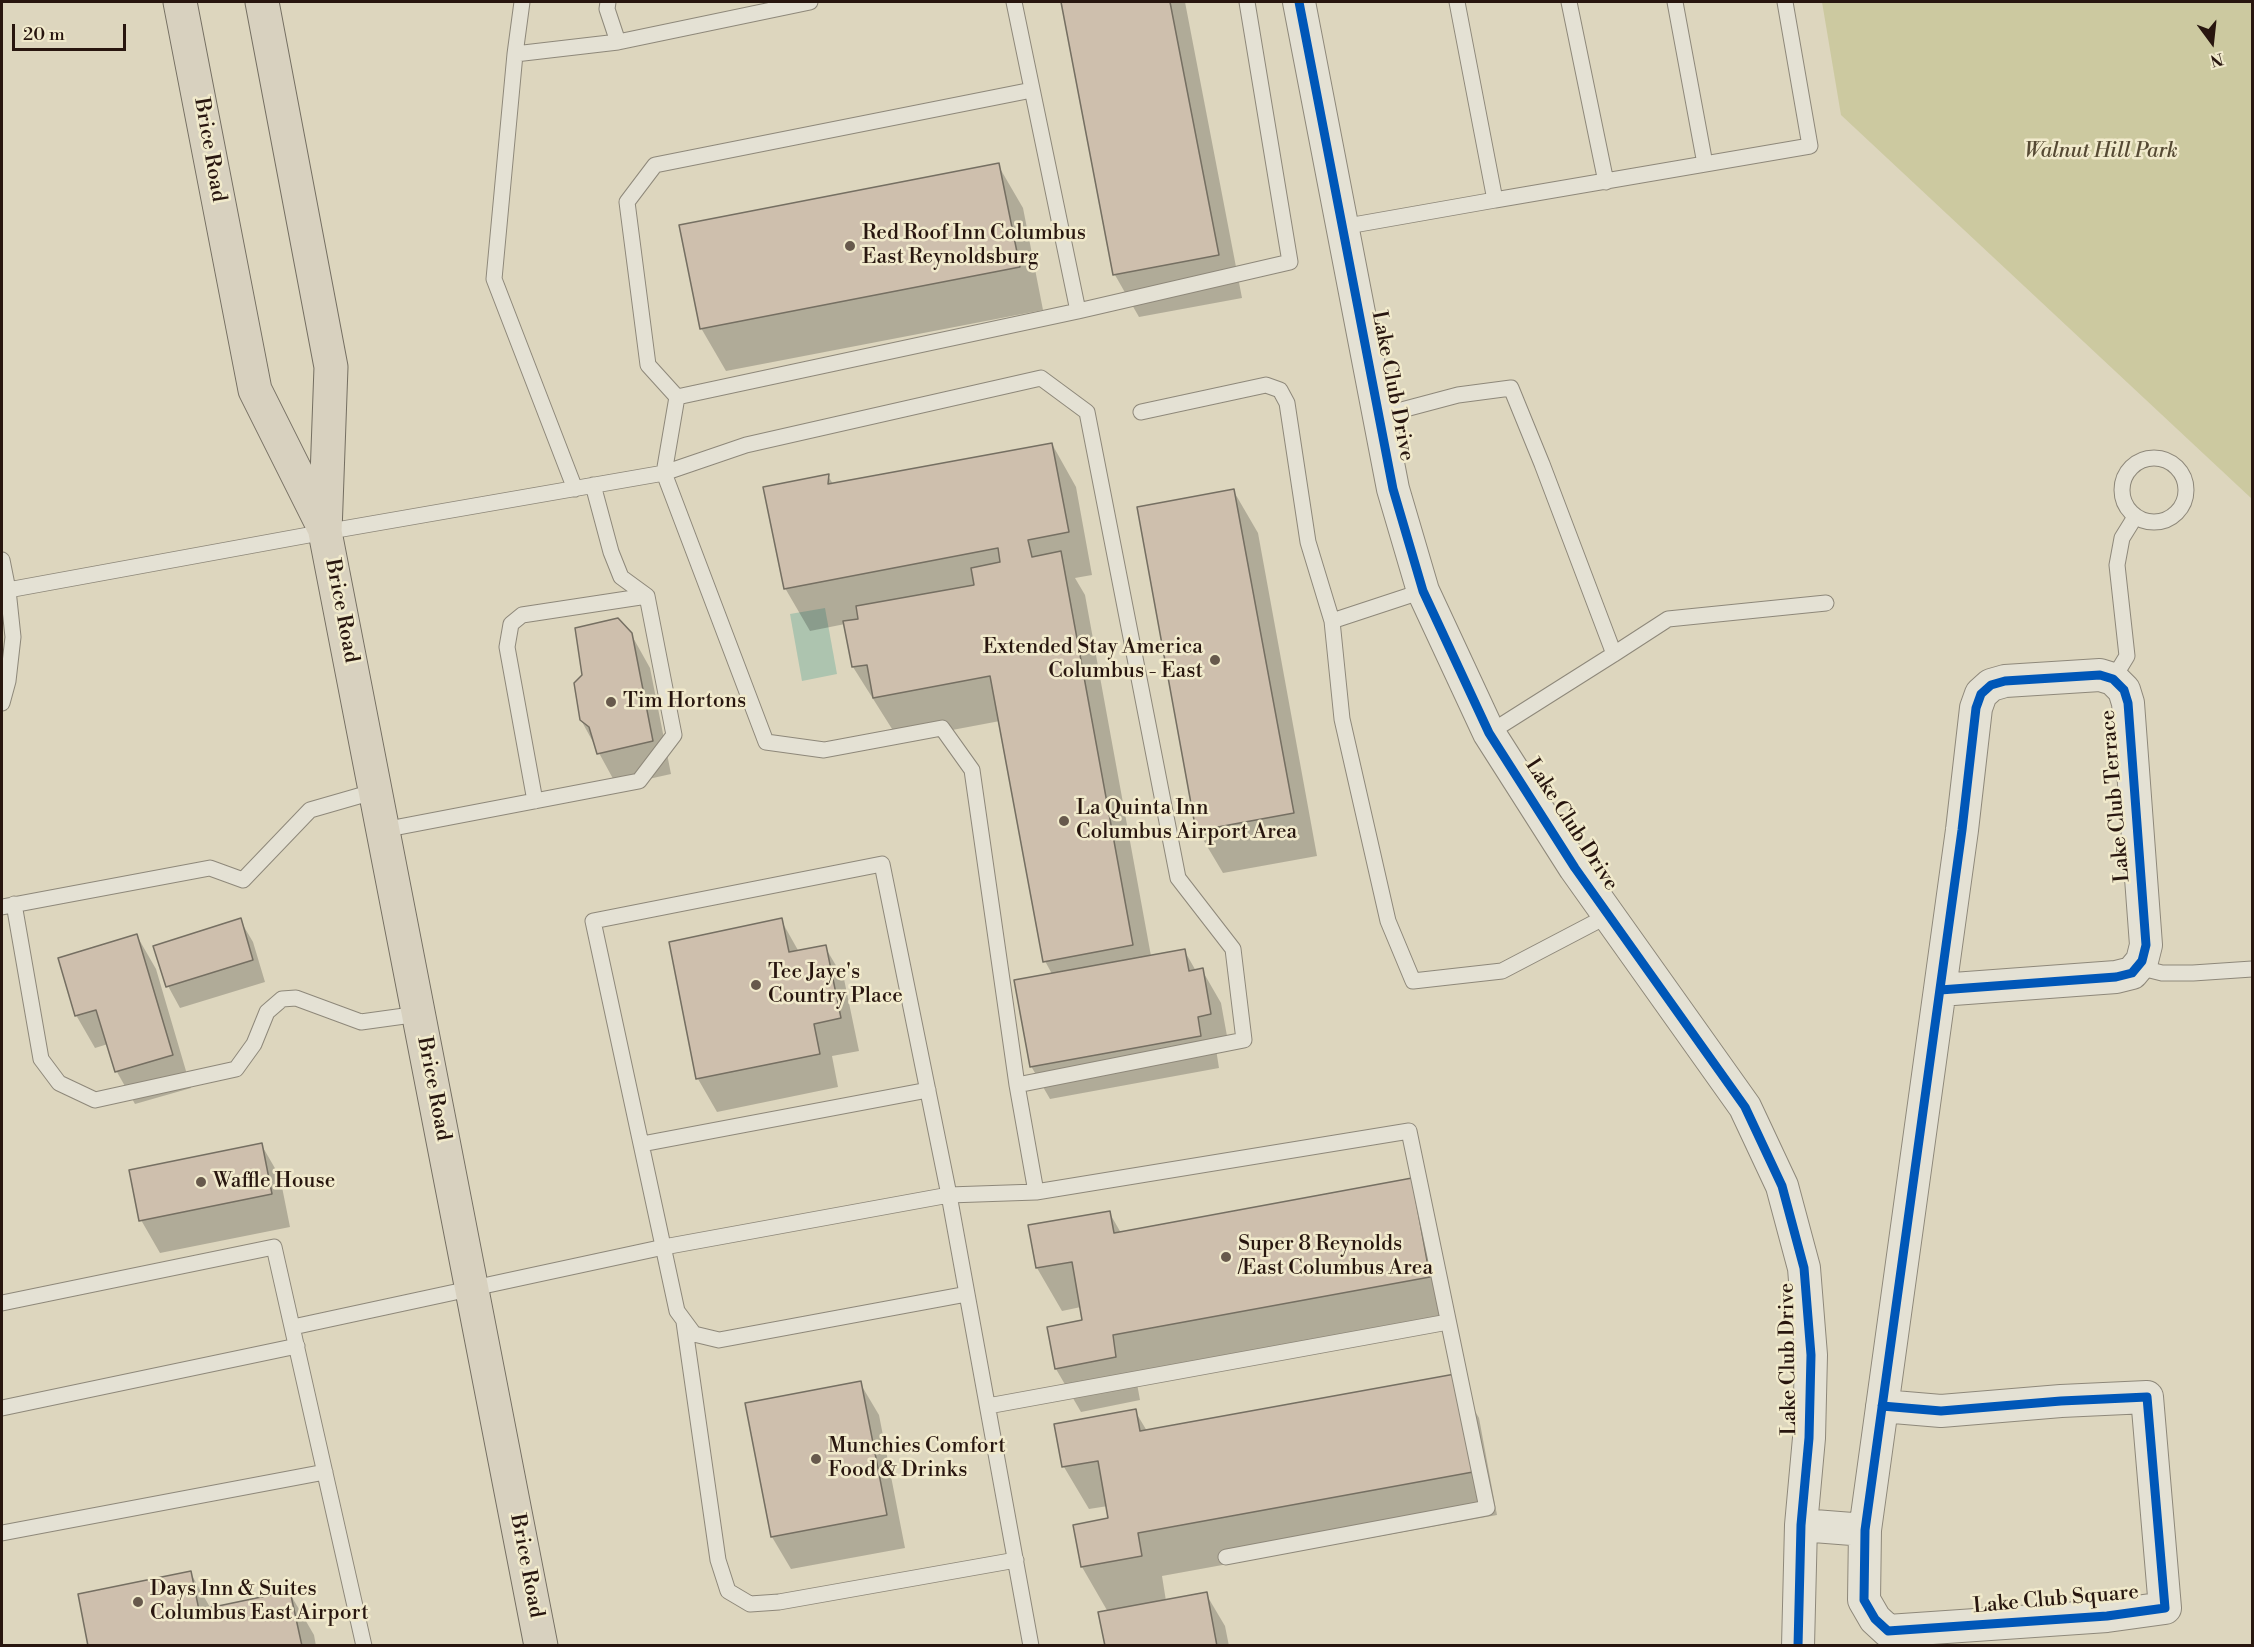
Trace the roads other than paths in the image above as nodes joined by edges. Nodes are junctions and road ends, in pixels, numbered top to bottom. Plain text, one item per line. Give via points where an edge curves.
1 (180, 2) edge
2 (262, 2) edge
3 (522, 2) edge
4 (608, 2) edge
5 (810, 2) edge
6 (1014, 2) edge
7 (1247, 2) edge
8 (1299, 2) edge
9 (1457, 2) edge
10 (1569, 2) edge
11 (1675, 2) edge
12 (1785, 2) edge
13 (618, 42) junction
14 (515, 54) junction
15 (1032, 90) junction
16 (1705, 164) junction
17 (1606, 182) junction
18 (1495, 200) junction
19 (1342, 227) junction
20 (1078, 311) junction
21 (676, 397) junction
22 (1141, 412) dead end
23 (1379, 416) junction
24 (664, 473) junction
25 (593, 485) junction
26 (575, 489) junction
27 (2135, 517) junction
28 (326, 532) junction
29 (2, 560) edge
30 (8, 590) junction
31 (1423, 591) junction
32 (647, 596) junction
33 (1826, 603) dead end
34 (1332, 621) junction
35 (1614, 654) junction
36 (2114, 679) junction
37 (2, 703) edge
38 (1489, 733) junction
39 (376, 791) junction
40 (535, 801) junction
41 (383, 830) junction
42 (8, 905) edge
43 (1609, 915) junction
44 (2138, 967) junction
45 (2253, 969) edge
46 (1940, 990) junction
47 (419, 1014) junction
48 (1017, 1085) junction
49 (928, 1090) junction
50 (642, 1144) junction
51 (1036, 1192) junction
52 (948, 1195) junction
53 (1909, 1207) joint
54 (664, 1247) junction
55 (472, 1288) junction
56 (967, 1294) junction
57 (2, 1303) edge
58 (684, 1319) junction
59 (1448, 1322) junction
60 (293, 1327) junction
61 (297, 1346) junction
62 (988, 1406) junction
63 (1882, 1406) junction
64 (2, 1408) edge
65 (325, 1472) junction
66 (1801, 1526) junction
67 (1865, 1530) junction
68 (2, 1533) edge
69 (1226, 1557) dead end
70 (1016, 1560) junction
71 (363, 1646) edge
72 (541, 1646) edge
73 (1031, 1646) edge
74 (1797, 1646) edge

1 - 28 main road, Brice Road via 255,390
2 - 28 main road, Brice Road via 331,367
3 - 14 lane
4 - 13 lane
5 - 13 lane
6 - 15 lane
7 - 20 lane via 1290,262
8 - 19 street, Lake Club Drive
9 - 18 lane
10 - 17 lane
11 - 16 lane
12 - 16 lane via 1810,146
13 - 14 lane
14 - 26 lane via 494,279
15 - 20 lane
15 - 21 lane via 655,165 627,202 648,365
16 - 17 lane
17 - 18 lane
18 - 19 lane
19 - 23 street, Lake Club Drive
20 - 21 lane
21 - 24 lane
22 - 34 lane via 1266,385 1280,390 1287,403 1308,542
23 - 31 street, Lake Club Drive via 1393,489
23 - 35 lane via 1458,395 1511,388
24 - 25 lane
24 - 48 lane via 766,742 824,750 942,728 972,770
24 - 48 lane via 746,445 1041,378 1087,412 1178,878 1233,949 1244,1040
25 - 26 lane
25 - 32 lane via 621,577
26 - 28 lane
27 - 27 lane via 2122,500 2123,478 2128,469 2147,458 2158,458 2177,467 2186,486 2182,507 2166,520 2144,521
27 - 36 lane via 2122,538 2117,565 2127,656
28 - 30 lane
28 - 39 main road, Brice Road
29 - 30 lane
30 - 37 lane via 13,637
31 - 34 lane
31 - 38 street, Lake Club Drive
32 - 40 lane via 674,735 639,781
32 - 40 lane via 522,615 511,624 507,647
33 - 35 lane via 1668,619
34 - 43 lane via 1342,719 1389,921 1413,981 1502,971
35 - 38 lane
36 - 44 street, Lake Club Terrace via 2124,690 2128,703 2146,945
36 - 46 street, Lake Club Terrace via 2100,675 2005,681 1991,684 1981,694 1976,708
38 - 43 street, Lake Club Drive
39 - 41 main road, Brice Road
39 - 42 lane via 310,810 243,880 210,868
40 - 41 lane
41 - 47 main road, Brice Road
42 - 47 lane via 41,1059 59,1083 95,1100 236,1069 254,1044 267,1012 282,999 296,998 361,1022
43 - 66 street, Lake Club Drive via 1745,1107 1782,1186 1804,1268 1811,1355
44 - 45 lane via 2193,974
44 - 46 street via 2116,977
46 - 53 street, Lake Club Terrace
47 - 55 main road, Brice Road
48 - 51 lane
49 - 50 lane
49 - 50 lane via 882,864 593,921
49 - 52 lane
50 - 54 lane
51 - 52 lane
51 - 59 lane via 1409,1131
52 - 54 lane
52 - 56 lane
53 - 63 street, Lake Club Square
54 - 55 lane
54 - 58 lane via 677,1311
55 - 60 lane
55 - 72 main road, Brice Road
56 - 58 lane via 719,1340 694,1334
56 - 62 lane
57 - 60 lane via 274,1246
58 - 70 lane via 718,1560 728,1591 750,1604 779,1602
59 - 62 lane
59 - 69 lane via 1487,1508
60 - 61 lane
61 - 64 lane
61 - 65 lane
62 - 70 lane
63 - 67 street, Lake Club Square
63 - 67 street, Lake Club Square via 1941,1411 2147,1397 2165,1608 2107,1616 1888,1631 1864,1600
65 - 68 lane
65 - 71 lane
66 - 67 street
66 - 74 street, Lake Club Drive
70 - 73 lane

